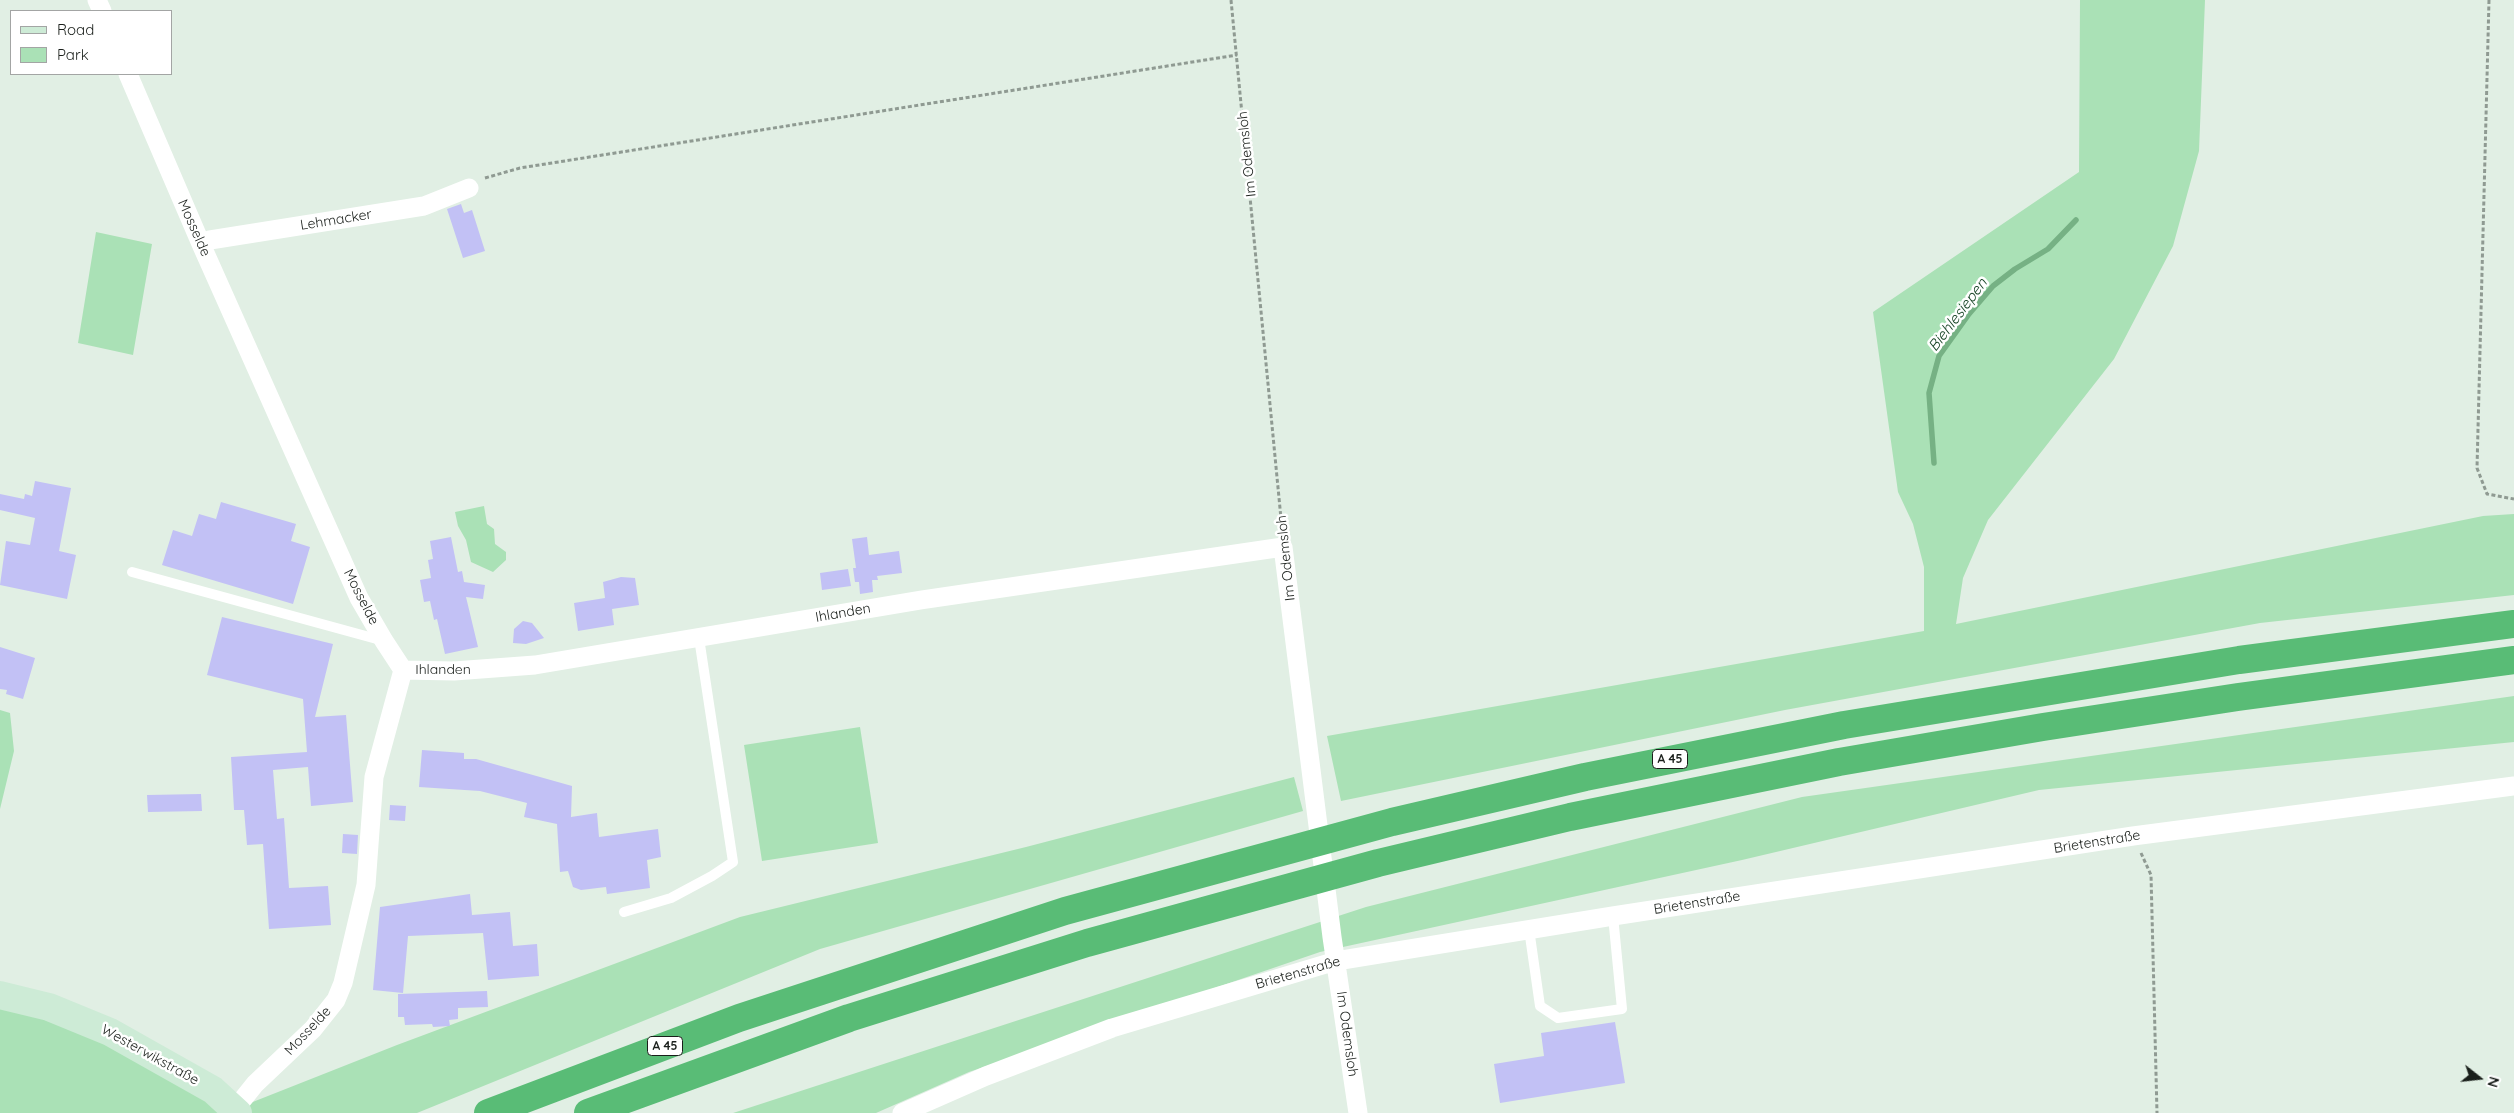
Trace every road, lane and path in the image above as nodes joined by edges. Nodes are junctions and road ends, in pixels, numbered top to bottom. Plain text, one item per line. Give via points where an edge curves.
1 (1231, 0) edge
2 (2489, 0) edge
3 (1237, 55) junction
4 (128, 75) edge
5 (469, 188) joint
6 (201, 244) junction
7 (2514, 499) edge
8 (1283, 547) junction
9 (132, 572) dead end
10 (2514, 624) edge
11 (699, 638) junction
12 (384, 641) junction
13 (2514, 660) edge
14 (403, 670) junction
15 (2514, 786) edge
16 (2133, 836) junction
17 (624, 912) dead end
18 (1613, 916) junction
19 (1529, 929) junction
20 (1336, 961) junction
21 (0, 995) edge
22 (213, 1090) joint
23 (236, 1111) edge
24 (488, 1113) edge
25 (588, 1113) edge
26 (902, 1113) edge
27 (1358, 1113) edge
28 (2156, 1113) edge

1 - 3 path, Im Odemsloh
2 - 7 path via 2477,468 2486,494
3 - 5 path via 520,168 484,179
3 - 8 path, Im Odemsloh
4 - 6 street, Mosselde
5 - 6 street, Lehmacker via 424,206
6 - 12 street, Mosselde via 359,598
8 - 11 street, Ihlanden via 929,599
8 - 20 street, Im Odemsloh
9 - 12 lane
10 - 24 highway, A 45 via 2239,660 1844,725 1585,777 1392,822 1066,911 738,1018
11 - 14 street, Ihlanden via 535,665 462,671
11 - 17 lane via 733,862 671,898
12 - 14 street, Mosselde
13 - 25 highway, A 45 via 2043,727 1839,762 1570,817 1378,863 1087,943 848,1018
14 - 23 street, Mosselde via 374,777 366,885 339,991 326,1014 255,1084
15 - 16 street, Brietenstraße
16 - 18 street, Brietenstraße
16 - 28 path via 2151,875
18 - 19 street, Brietenstraße
18 - 19 lane via 1622,1009 1558,1018 1540,1006
19 - 20 street, Brietenstraße
20 - 26 street, Brietenstraße via 1112,1028 986,1076
20 - 27 street, Im Odemsloh
21 - 22 street, Westerwikstraße via 49,1007 110,1032
22 - 23 street, Mosselde

